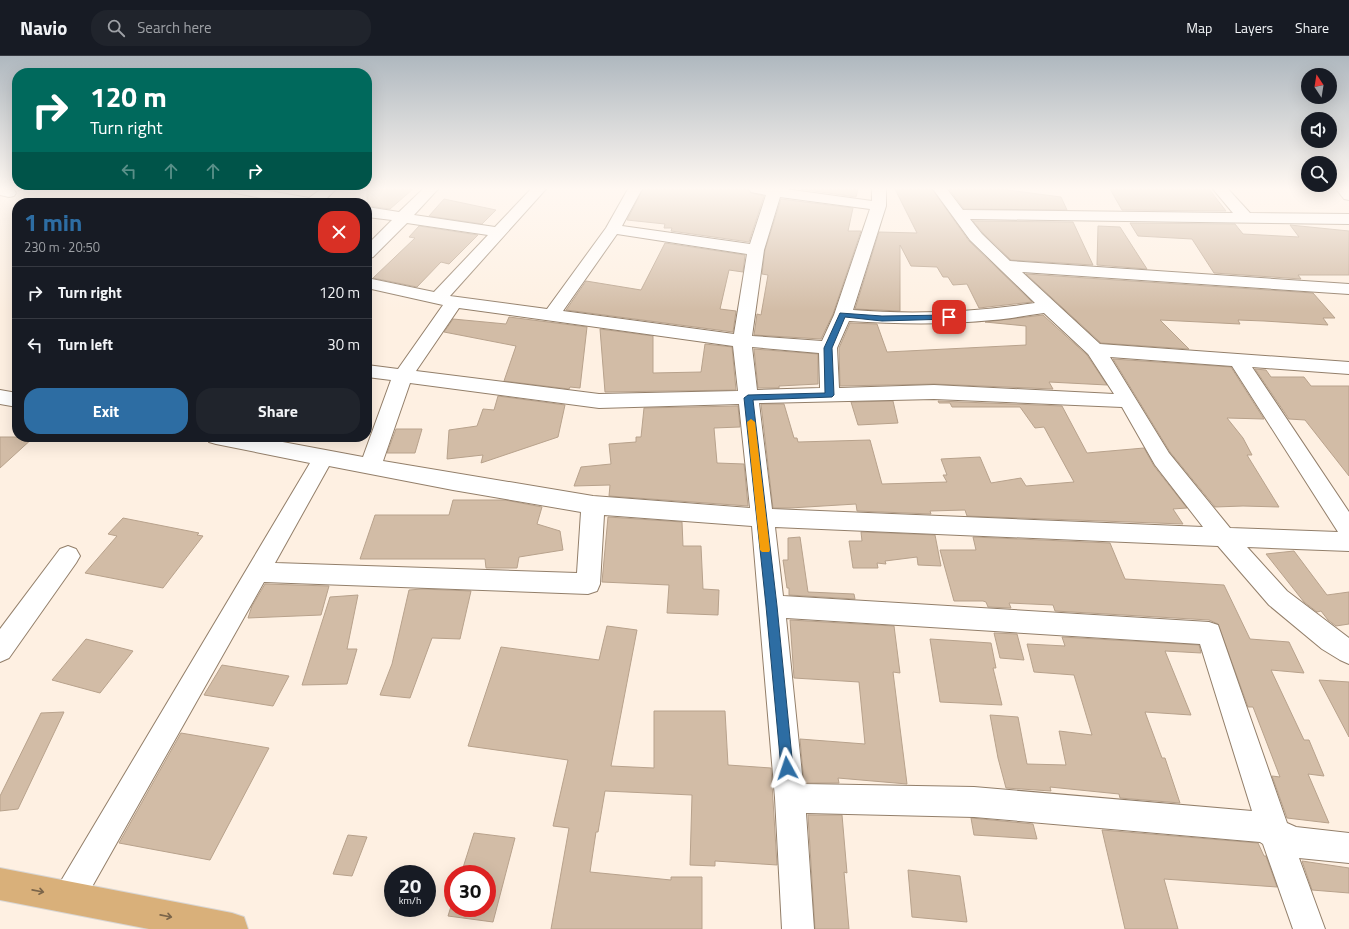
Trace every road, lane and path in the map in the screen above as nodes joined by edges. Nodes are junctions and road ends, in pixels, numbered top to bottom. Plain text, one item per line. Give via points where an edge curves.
1 (613, 229) edge
2 (391, 230) edge
3 (485, 230) edge
4 (501, 230) edge
5 (618, 230) edge
6 (762, 230) edge
7 (871, 230) edge
8 (970, 230) edge
9 (499, 232) junction
10 (372, 249) edge
11 (756, 250) junction
12 (1005, 266) junction
13 (372, 285) edge
14 (1349, 289) edge
15 (446, 300) junction
16 (1048, 307) junction
17 (552, 315) junction
18 (843, 315) junction
19 (742, 341) junction
20 (828, 348) junction
21 (1095, 350) junction
22 (1238, 362) junction
23 (1349, 368) edge
24 (372, 372) edge
25 (403, 375) junction
26 (830, 395) junction
27 (0, 397) edge
28 (748, 398) junction
29 (12, 399) edge
30 (1128, 402) junction
31 (243, 442) edge
32 (324, 457) junction
33 (370, 466) junction
34 (593, 505) junction
35 (762, 518) junction
36 (1349, 530) edge
37 (1224, 537) junction
38 (1349, 542) edge
39 (68, 556) dead end
40 (257, 572) junction
41 (772, 606) junction
42 (0, 650) edge
43 (1349, 652) edge
44 (790, 798) junction
45 (1275, 834) junction
46 (1349, 848) edge
47 (0, 884) edge
48 (69, 897) junction
49 (232, 929) edge
50 (798, 929) edge
51 (1309, 929) edge

1 - 17 street
2 - 10 street
3 - 9 street
4 - 9 street
5 - 11 street
6 - 11 street
7 - 18 street
8 - 12 street
9 - 15 street
11 - 19 street
12 - 14 street
12 - 16 street
13 - 15 street
15 - 17 street
15 - 25 street
16 - 18 street via 994,315 949,317 882,318
16 - 21 street
17 - 19 street
18 - 20 street
19 - 20 street
19 - 28 street
20 - 26 street
21 - 22 street
21 - 30 street
22 - 23 street
22 - 36 street
24 - 25 street
25 - 28 street via 599,402
25 - 33 street
26 - 28 street
26 - 30 street via 934,392
27 - 29 street
28 - 35 street
30 - 37 street via 1162,459
31 - 32 street
32 - 33 street
32 - 40 street
33 - 34 street
34 - 35 street
34 - 40 street via 588,584
35 - 37 street
35 - 41 street
37 - 38 street
37 - 43 street via 1278,598 1331,641
39 - 42 street
40 - 48 street
41 - 44 street
41 - 45 street via 1209,633
44 - 45 street via 974,802 1264,827
44 - 50 street
45 - 46 street via 1296,842
45 - 51 street
47 -> 48 main road
48 -> 49 main road

